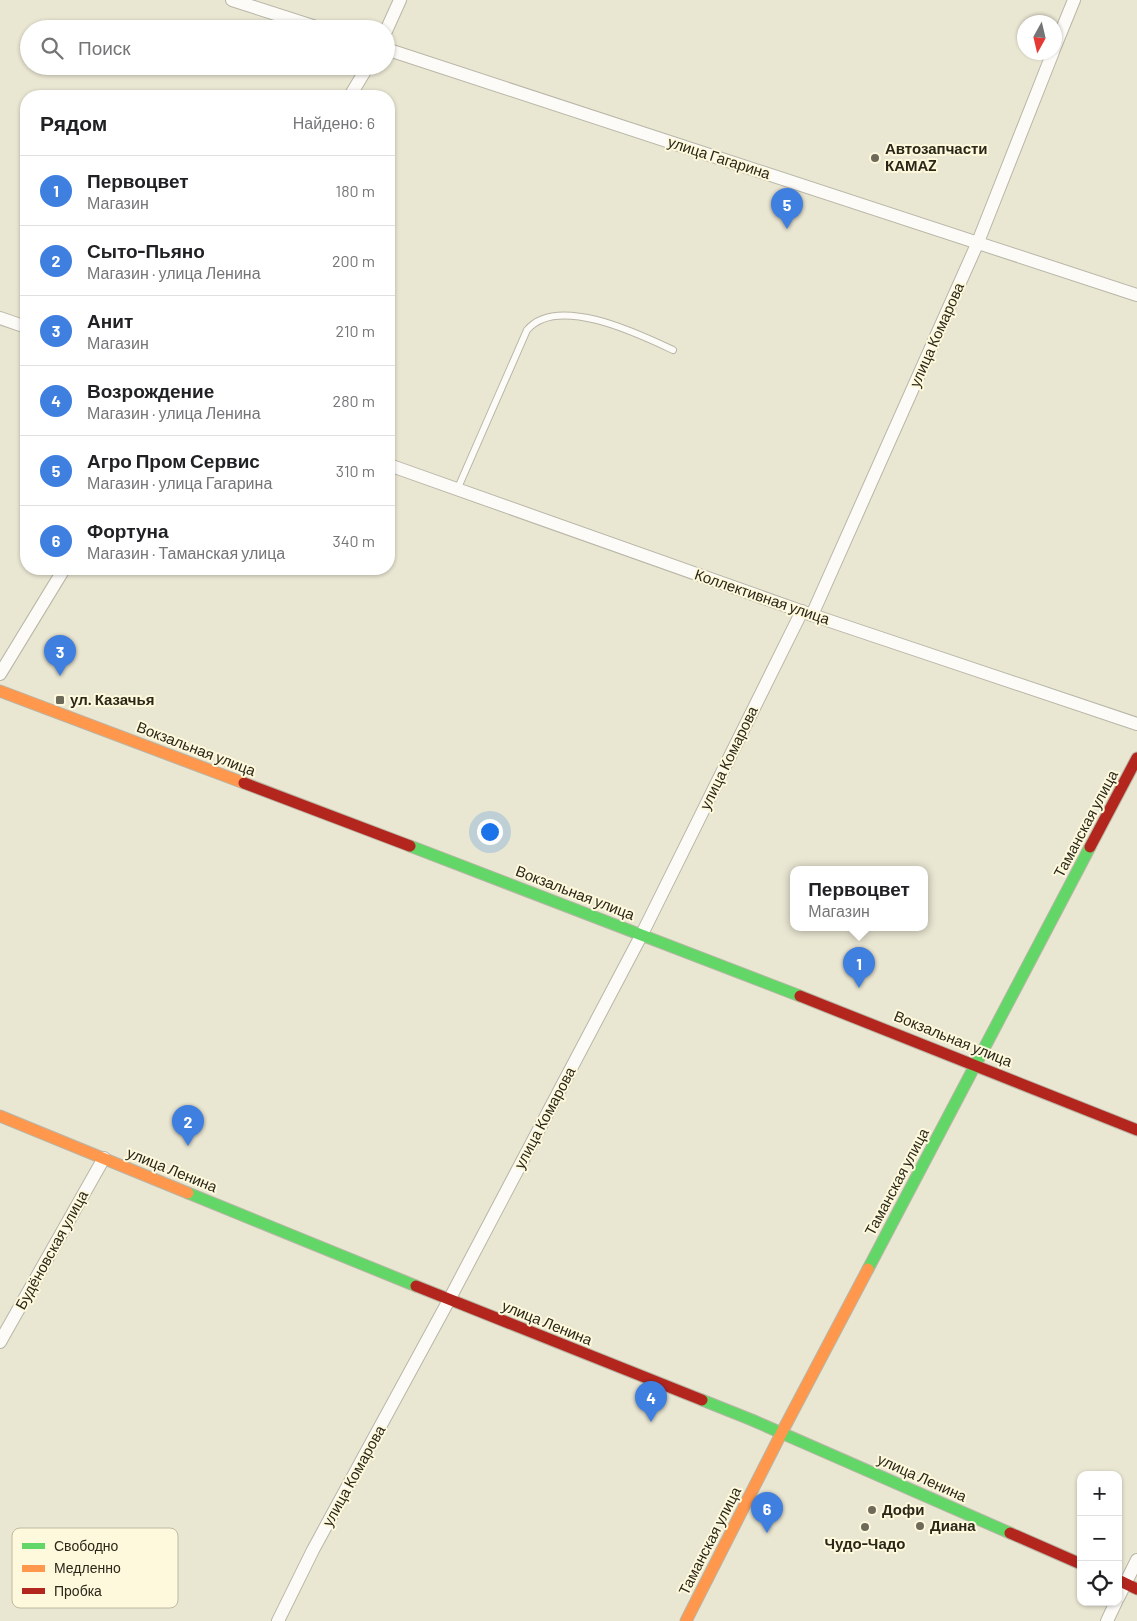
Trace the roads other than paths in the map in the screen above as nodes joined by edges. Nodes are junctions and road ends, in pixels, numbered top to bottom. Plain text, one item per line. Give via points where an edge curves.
1 (232, 0) edge
2 (400, 0) edge
3 (1074, 0) edge
4 (294, 20) edge
5 (391, 20) edge
6 (1062, 31) edge
7 (395, 52) edge
8 (1050, 60) edge
9 (363, 75) edge
10 (354, 90) edge
11 (978, 242) junction
12 (1137, 295) edge
13 (0, 318) edge
14 (20, 325) edge
15 (673, 350) dead end
16 (395, 467) edge
17 (457, 490) junction
18 (60, 575) edge
19 (807, 613) junction
20 (0, 674) edge
21 (0, 691) edge
22 (1137, 724) edge
23 (1137, 758) edge
24 (642, 934) junction
25 (976, 1064) junction
26 (0, 1116) edge
27 (1137, 1130) edge
28 (104, 1158) junction
29 (449, 1300) junction
30 (0, 1342) edge
31 (782, 1432) junction
32 (1137, 1560) edge
33 (1077, 1562) edge
34 (1127, 1584) edge
35 (1114, 1606) edge
36 (278, 1621) edge
37 (686, 1621) edge
38 (1107, 1621) edge

1 - 4 street
2 - 5 street
3 - 6 street, улица Комарова
7 - 11 street, улица Гагарина
8 - 11 street, улица Комарова
9 - 10 street
11 - 12 street, улица Гагарина
11 - 19 street, улица Комарова
13 - 14 street
15 - 17 lane via 601,321 548,316 537,321 527,330
16 - 17 street, Коллективная улица
17 - 19 street, Коллективная улица
18 - 20 street
19 - 22 street, Коллективная улица
19 - 24 street, улица Комарова
21 - 24 street, Вокзальная улица
23 - 25 street, Таманская улица
24 - 25 street, Вокзальная улица
24 - 29 street, улица Комарова
25 - 27 street, Вокзальная улица
25 - 31 street, Таманская улица
26 - 28 street, улица Ленина
28 - 29 street, улица Ленина
28 - 30 street, Будёновская улица
29 - 31 street, улица Ленина
29 - 36 street, улица Комарова
31 - 33 street, улица Ленина
31 - 37 street, Таманская улица
32 - 34 street
35 - 38 street

